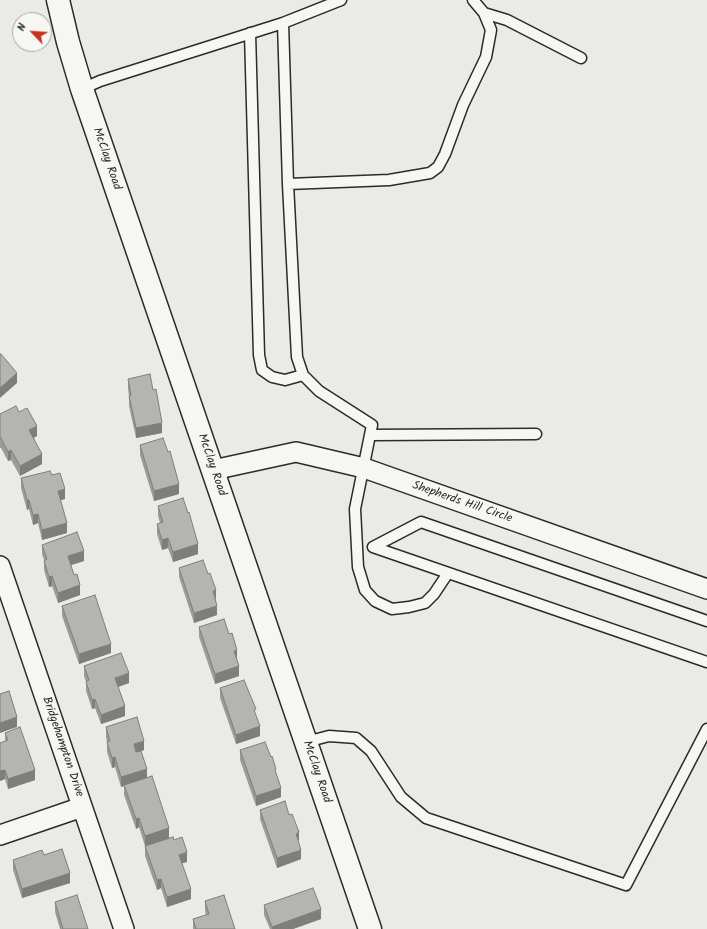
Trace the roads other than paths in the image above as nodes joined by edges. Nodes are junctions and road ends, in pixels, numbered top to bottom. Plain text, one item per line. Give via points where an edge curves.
1 (58, 0) edge
2 (341, 0) edge
3 (473, 0) edge
4 (484, 13) junction
5 (283, 23) junction
6 (250, 33) junction
7 (581, 58) dead end
8 (82, 89) junction
9 (288, 184) junction
10 (303, 375) junction
11 (536, 434) dead end
12 (370, 435) junction
13 (364, 468) junction
14 (212, 470) junction
15 (356, 543) junction
16 (373, 547) junction
17 (448, 573) junction
18 (2, 575) edge
19 (707, 589) edge
20 (707, 621) edge
21 (707, 662) edge
22 (707, 729) edge
23 (306, 742) junction
24 (82, 807) junction
25 (0, 835) edge
26 (124, 929) edge
27 (370, 929) edge

1 - 8 main road, McClay Road
2 - 5 lane
3 - 4 lane
4 - 7 lane via 507,20
4 - 9 lane via 491,30 486,57 444,154 438,166 430,173 390,180
5 - 6 lane
5 - 9 lane
6 - 8 lane
6 - 10 lane via 259,355 262,370 272,377 285,380
8 - 14 main road, McClay Road
9 - 10 lane via 297,357
10 - 12 lane via 319,391 372,425
11 - 12 lane
12 - 13 lane
13 - 14 street, Shepherds Hill Circle via 296,452
13 - 15 lane via 355,509
13 - 19 street, Shepherds Hill Circle
14 - 23 main road, McClay Road
15 - 16 lane
15 - 17 lane via 358,567 365,590 375,601 392,609 409,608 425,603
16 - 17 lane
16 - 20 lane via 421,522
17 - 21 lane
18 - 24 street, Bridgehampton Drive
22 - 23 lane via 626,885 426,818 401,796 371,751 356,738 329,736
23 - 27 main road, McClay Road
24 - 25 street
24 - 26 street, Bridgehampton Drive

